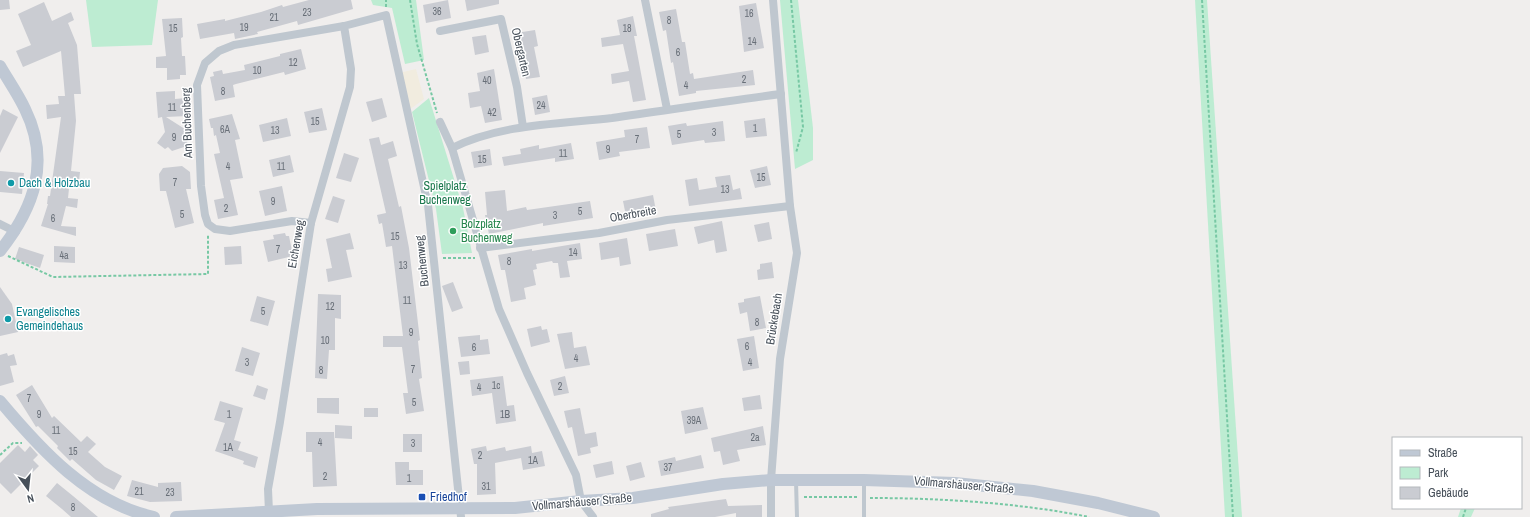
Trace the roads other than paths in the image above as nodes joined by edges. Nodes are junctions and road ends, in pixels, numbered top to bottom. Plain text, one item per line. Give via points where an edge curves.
1 (645, 0) edge
2 (773, 0) edge
3 (344, 26) junction
4 (440, 31) dead end
5 (0, 66) edge
6 (781, 94) junction
7 (667, 109) junction
8 (440, 122) road end
9 (523, 127) junction
10 (452, 148) junction
11 (790, 206) junction
12 (311, 223) junction
13 (0, 224) edge
14 (16, 232) junction
15 (480, 248) junction
16 (3, 253) edge
17 (0, 401) edge
18 (771, 480) junction
19 (796, 480) junction
20 (864, 480) junction
21 (581, 501) junction
22 (269, 512) junction
23 (461, 512) edge
24 (203, 516) edge
25 (154, 517) edge
26 (176, 517) edge
27 (593, 517) edge
28 (771, 517) edge
29 (797, 517) edge
30 (864, 517) edge
31 (1154, 517) edge

1 - 7 street
2 - 6 street, Brückebach
3 - 12 street, Eichenweg via 352,69 350,87
3 - 12 street, Am Buchenberg via 234,45 219,51 205,63 197,85 201,186 208,224 215,229 230,231 292,221
3 - 23 street, Buchenweg via 386,15 428,205
4 - 9 street, Obergarten via 501,19 517,87
5 - 14 main road via 25,109 33,130 38,171 32,200
6 - 7 street
6 - 11 street, Brückebach
7 - 9 street
8 - 10 street
9 - 10 street via 468,140
10 - 15 street
11 - 15 street, Oberbreite via 718,213 599,233
11 - 18 street, Brückebach via 796,253 780,359
12 - 22 street, Eichenweg via 268,490
13 - 14 street
14 - 16 main road
15 - 21 street via 499,309 576,475
17 - 25 main road via 29,436 77,479 124,509
18 - 19 main road, Vollmarshäuser Straße
18 - 21 main road, Vollmarshäuser Straße via 723,484 633,498
18 - 28 street
19 - 20 main road, Vollmarshäuser Straße
19 - 29 lane
20 - 30 lane
20 - 31 main road, Vollmarshäuser Straße via 955,482 1033,491
21 - 23 main road, Vollmarshäuser Straße
21 - 27 street
22 - 23 main road, Vollmarshäuser Straße via 317,509
22 - 24 main road, Vollmarshäuser Straße
24 - 26 main road, Vollmarshäuser Straße

